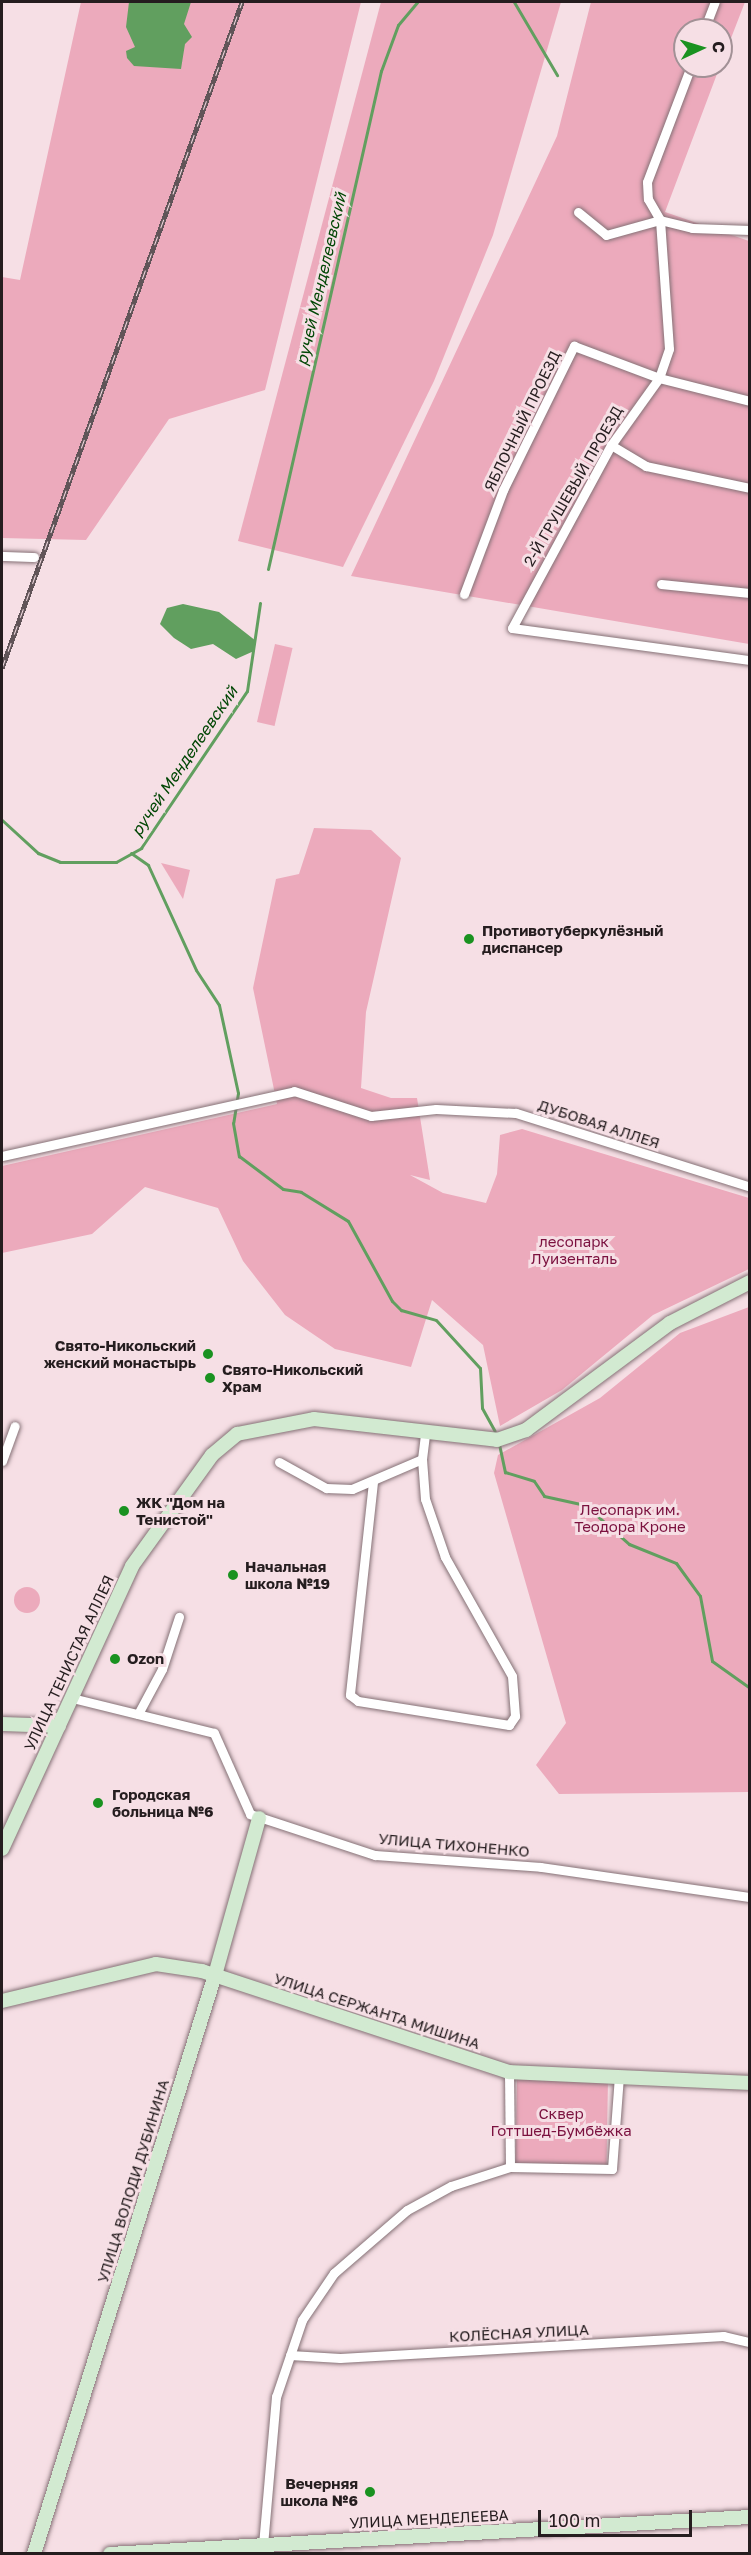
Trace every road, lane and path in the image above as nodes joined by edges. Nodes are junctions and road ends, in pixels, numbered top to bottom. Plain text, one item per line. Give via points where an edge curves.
1 (715, 2) edge
2 (709, 18) edge
3 (686, 78) edge
4 (578, 212) dead end
5 (660, 220) junction
6 (750, 230) edge
7 (659, 378) junction
8 (750, 401) edge
9 (611, 446) junction
10 (750, 488) edge
11 (2, 556) edge
12 (34, 557) dead end
13 (661, 584) dead end
14 (750, 593) edge
15 (464, 594) dead end
16 (750, 660) edge
17 (2, 1156) edge
18 (750, 1187) edge
19 (750, 1282) edge
20 (15, 1426) dead end
21 (425, 1434) junction
22 (422, 1459) junction
23 (2, 1461) edge
24 (279, 1462) dead end
25 (373, 1482) junction
26 (179, 1617) dead end
27 (72, 1698) junction
28 (138, 1714) junction
29 (2, 1724) edge
30 (59, 1726) junction
31 (259, 1818) junction
32 (2, 1849) edge
33 (750, 1898) edge
34 (215, 1975) junction
35 (2, 2001) edge
36 (509, 2072) junction
37 (619, 2076) junction
38 (750, 2084) edge
39 (510, 2167) junction
40 (750, 2342) edge
41 (290, 2355) junction
42 (750, 2517) edge
43 (263, 2545) junction
44 (303, 2548) edge
45 (34, 2553) edge
46 (110, 2553) edge

1 - 2 street
3 - 5 street via 647,182 648,199
4 - 5 street via 606,235
5 - 6 street via 692,228
5 - 7 street, 2-Й ГРУШЕВЫЙ ПРОЕЗД via 669,349
7 - 8 street
7 - 9 street, 2-Й ГРУШЕВЫЙ ПРОЕЗД
7 - 15 street, ЯБЛОЧНЫЙ ПРОЕЗД via 574,346 503,490
9 - 10 street via 646,466
9 - 16 street, 2-Й ГРУШЕВЫЙ ПРОЕЗД via 512,628
11 - 12 street
13 - 14 street
17 - 18 street, ДУБОВАЯ АЛЛЕЯ via 294,1091 371,1116 436,1109 516,1113
19 - 21 street, УЛИЦА ТЕНИСТАЯ АЛЛЕЯ via 670,1323 526,1430 497,1440
20 - 23 street
21 - 22 street
21 - 27 street, УЛИЦА ТЕНИСТАЯ АЛЛЕЯ via 314,1419 237,1434 212,1455 132,1566
22 - 25 street
22 - 25 street via 425,1500 445,1557 512,1676 515,1716 508,1725 358,1701 350,1695
24 - 25 street via 326,1488 351,1490
26 - 28 street via 162,1669
27 - 28 street
27 - 30 street, УЛИЦА ТЕНИСТАЯ АЛЛЕЯ
28 - 31 street via 214,1733 250,1814
29 - 30 street
30 - 32 street, УЛИЦА ТЕНИСТАЯ АЛЛЕЯ
31 - 33 street, УЛИЦА ТИХОНЕНКО via 375,1855 541,1867
31 - 34 street, УЛИЦА ВОЛОДИ ДУБИНИНА
34 - 35 street, УЛИЦА СЕРЖАНТА МИШИНА via 156,1964
34 - 36 street, УЛИЦА СЕРЖАНТА МИШИНА
34 - 45 street, УЛИЦА ВОЛОДИ ДУБИНИНА
36 - 37 street, УЛИЦА СЕРЖАНТА МИШИНА
36 - 39 street
37 - 38 street, УЛИЦА СЕРЖАНТА МИШИНА
37 - 39 street via 612,2169
39 - 41 street via 452,2186 365,2242 302,2320
40 - 41 street, КОЛЁСНАЯ УЛИЦА via 723,2336 340,2358
41 - 43 street via 276,2397
42 - 44 street, УЛИЦА МЕНДЕЛЕЕВА
43 - 44 street, УЛИЦА МЕНДЕЛЕЕВА
43 - 46 street, УЛИЦА МЕНДЕЛЕЕВА

